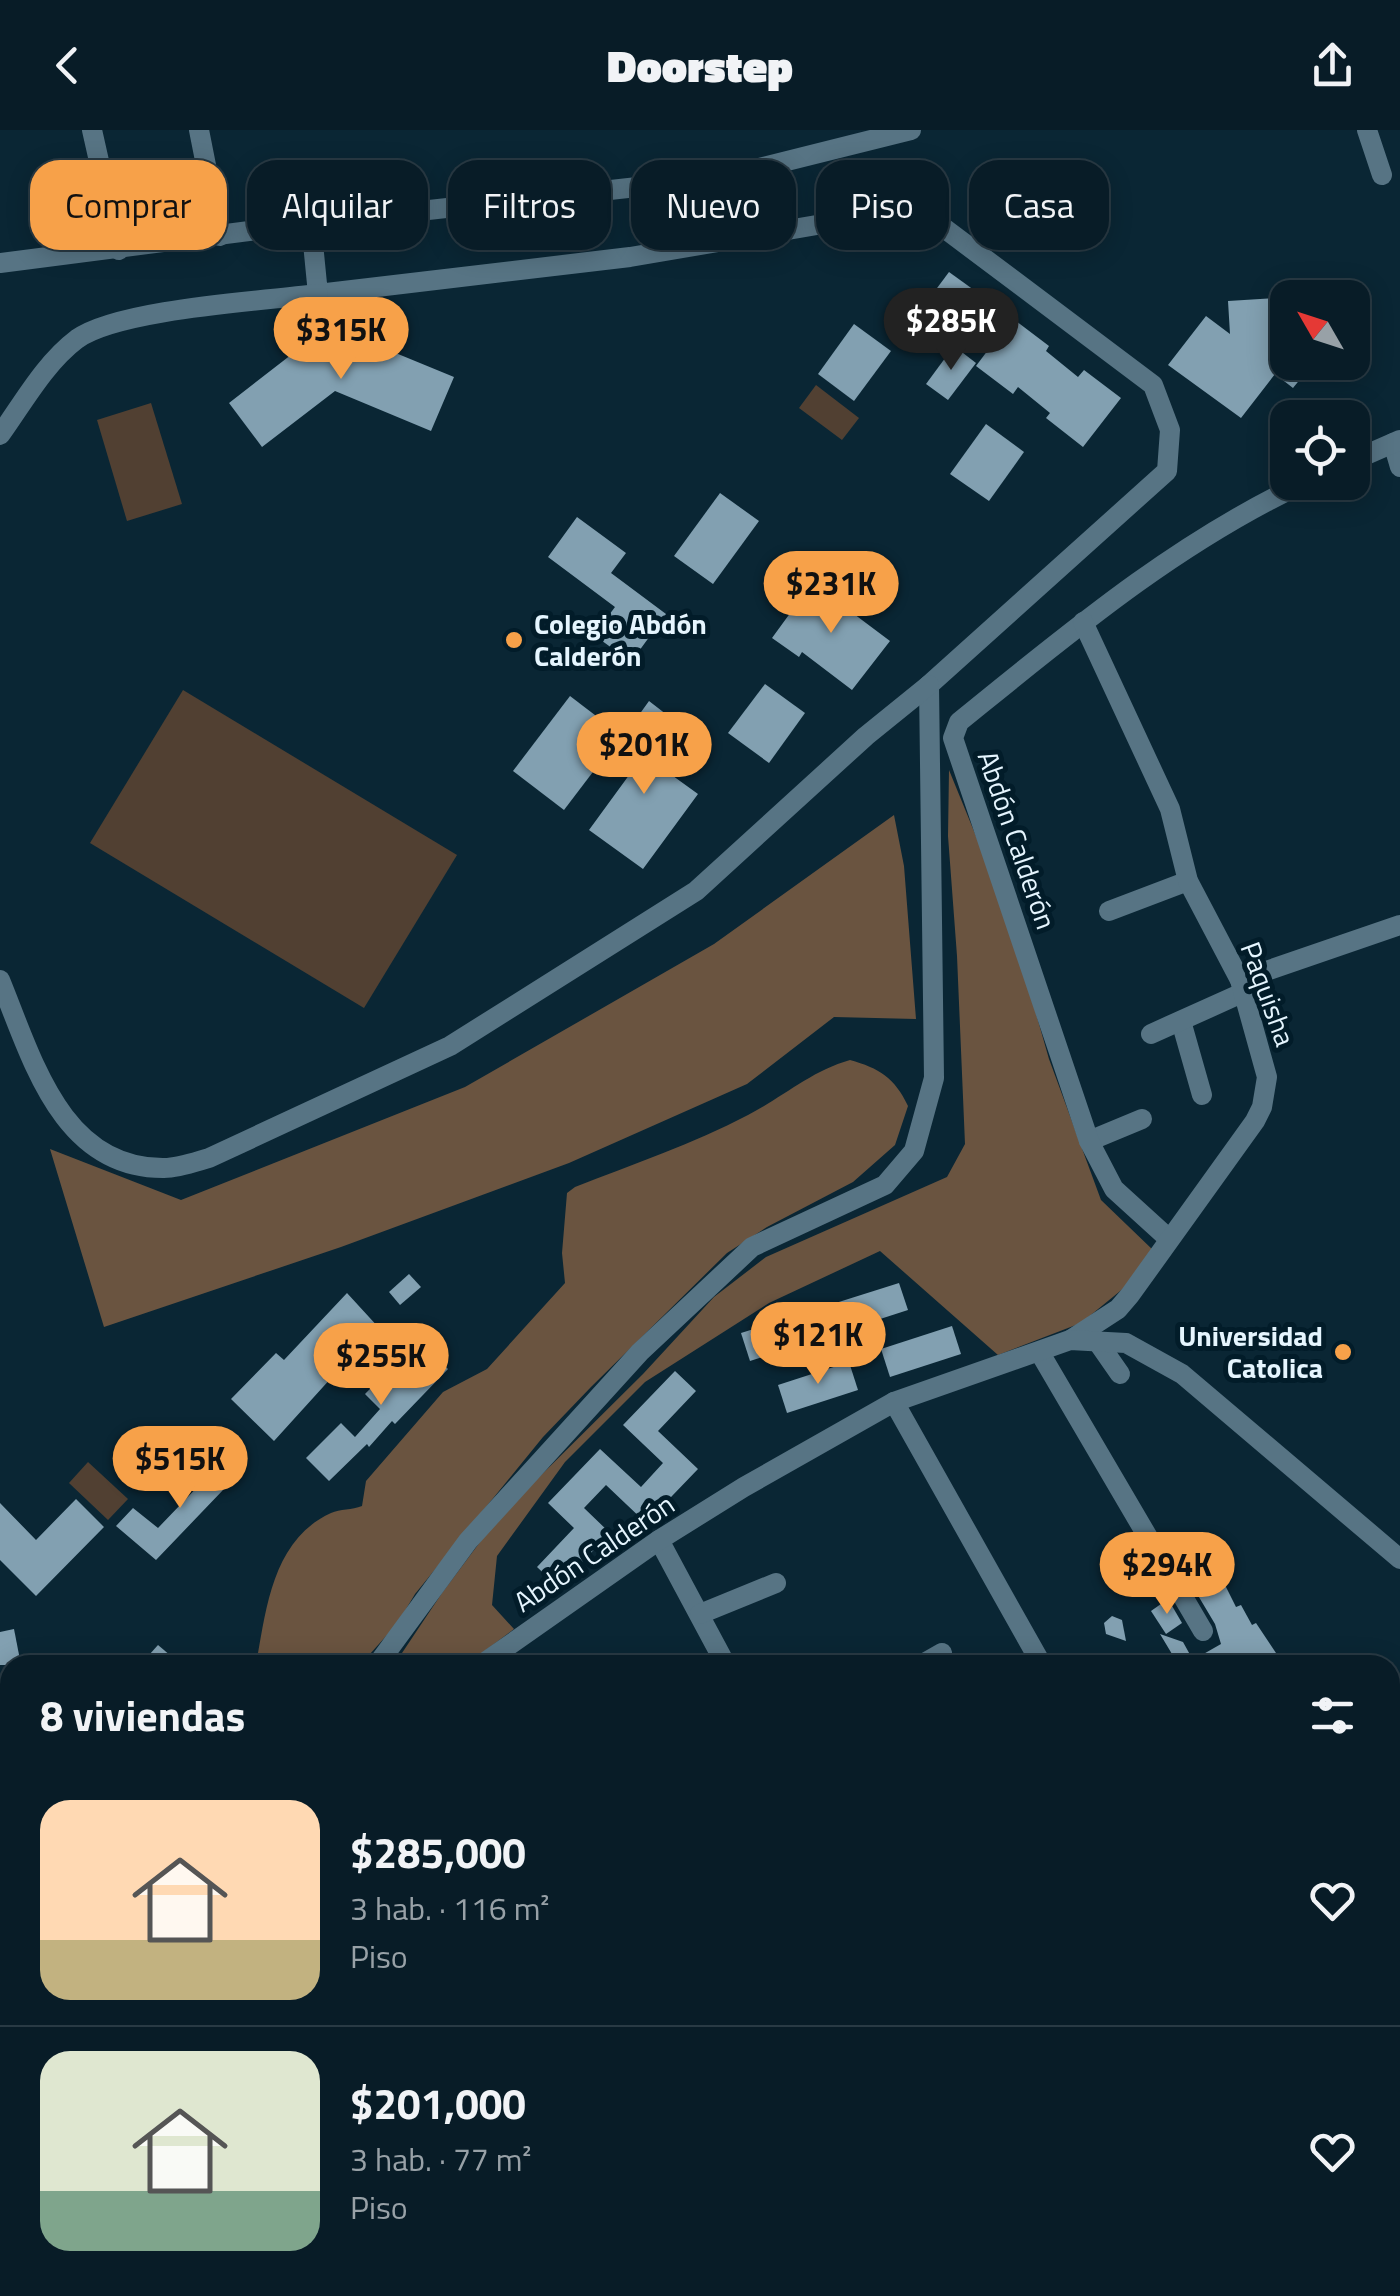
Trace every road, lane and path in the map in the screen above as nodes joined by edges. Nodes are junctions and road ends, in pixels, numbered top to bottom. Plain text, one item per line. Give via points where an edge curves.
1 (92, 130) edge
2 (200, 130) edge
3 (910, 130) edge
4 (1367, 130) edge
5 (99, 160) edge
6 (206, 160) edge
7 (1382, 175) dead end
8 (428, 210) edge
9 (119, 250) edge
10 (314, 250) edge
11 (0, 263) edge
12 (318, 294) junction
13 (0, 435) edge
14 (1396, 442) edge
15 (1370, 453) edge
16 (1400, 467) edge
17 (1270, 499) edge
18 (1082, 622) junction
19 (929, 685) junction
20 (1188, 881) junction
21 (1109, 911) dead end
22 (1400, 925) edge
23 (0, 980) edge
24 (1241, 987) junction
25 (1181, 1021) junction
26 (1151, 1034) dead end
27 (1202, 1095) dead end
28 (1142, 1119) dead end
29 (1088, 1142) junction
30 (1169, 1239) junction
31 (1070, 1340) junction
32 (1097, 1341) junction
33 (1040, 1352) junction
34 (1120, 1374) dead end
35 (894, 1402) junction
36 (659, 1540) junction
37 (1400, 1559) edge
38 (776, 1583) dead end
39 (700, 1614) junction
40 (1203, 1631) dead end
41 (942, 1653) dead end
42 (385, 1655) edge
43 (495, 1655) edge
44 (721, 1655) edge
45 (938, 1655) edge
46 (1036, 1655) edge

1 - 5 street
2 - 6 street
3 - 8 street via 719,178
4 - 7 street
9 - 11 street
10 - 12 street
12 - 13 street via 104,326 55,359
12 - 19 street via 630,257 882,214 940,225 1154,385 1170,430 1167,471
14 - 15 street
14 - 16 street
17 - 18 street, Abdón Calderón via 1195,541
18 - 20 street, Paquisha via 1170,810
18 - 29 street, Abdón Calderón via 959,722 953,738
19 - 23 street via 696,891 450,1046 210,1158 167,1168 117,1162 79,1135 45,1090
19 - 42 street via 934,1078 914,1151 885,1185 752,1247 640,1352 468,1541
20 - 21 street
20 - 24 street, Paquisha
22 - 24 street
24 - 25 street
24 - 30 street, Paquisha via 1268,1077 1262,1107
25 - 26 street
25 - 27 street
28 - 29 street
29 - 30 street, Abdón Calderón via 1114,1190
30 - 31 street, Paquisha via 1118,1309
31 - 32 street, Abdón Calderón
31 - 33 street, Abdón Calderón
32 - 34 street
32 - 37 street, Abdón Calderón via 1126,1343 1182,1374
33 - 35 street, Abdón Calderón
33 - 40 street
35 - 36 street, Abdón Calderón
35 - 46 street
36 - 39 street
36 - 43 street, Abdón Calderón
38 - 39 street
39 - 44 street
41 - 45 street

